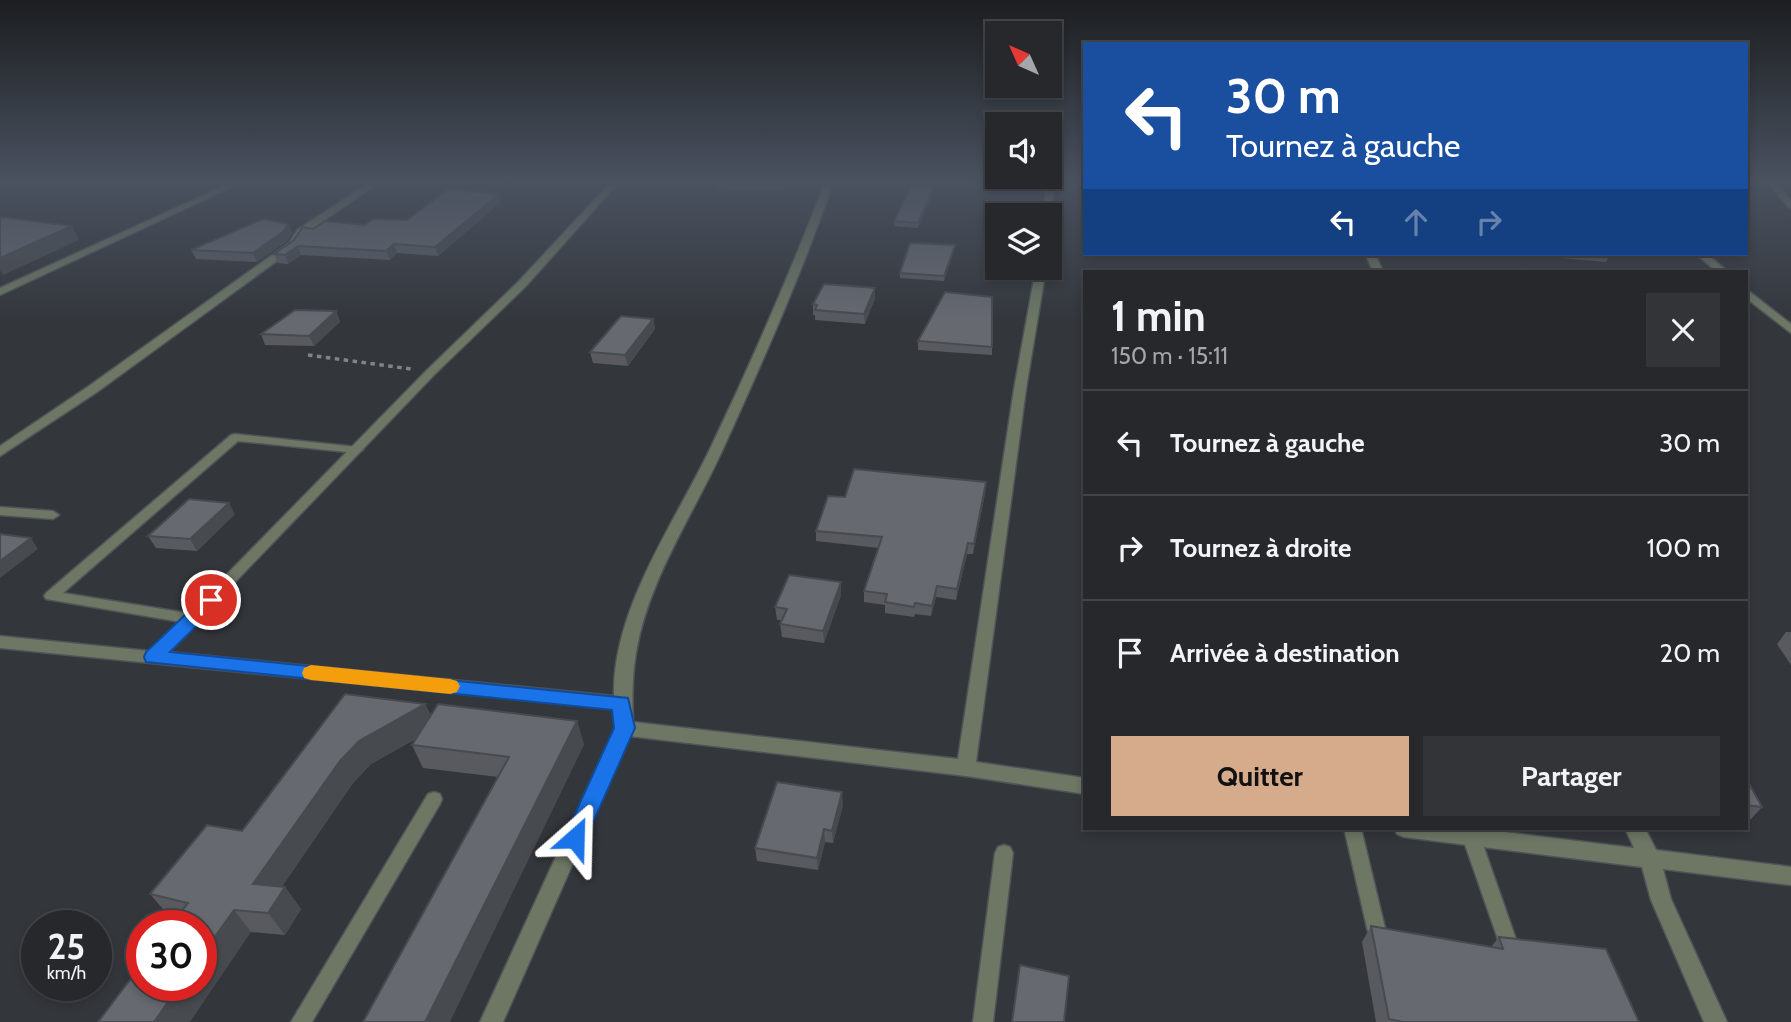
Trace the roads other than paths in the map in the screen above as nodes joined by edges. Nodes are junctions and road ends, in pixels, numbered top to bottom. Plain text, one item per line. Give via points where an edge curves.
1 (140, 228) edge
2 (307, 228) edge
3 (573, 228) edge
4 (811, 228) edge
5 (1703, 256) edge
6 (1721, 270) edge
7 (1039, 280) edge
8 (0, 292) edge
9 (1748, 294) edge
10 (1791, 330) edge
11 (357, 450) junction
12 (0, 452) edge
13 (0, 511) edge
14 (53, 515) dead end
15 (193, 619) junction
16 (0, 642) edge
17 (153, 657) junction
18 (621, 703) junction
19 (624, 728) junction
20 (966, 768) junction
21 (1083, 786) edge
22 (434, 799) dead end
23 (1352, 830) edge
24 (1421, 830) edge
25 (1636, 830) edge
26 (1471, 836) junction
27 (1004, 853) dead end
28 (1650, 859) junction
29 (1791, 876) edge
30 (1376, 928) edge
31 (1509, 946) edge
32 (301, 1022) edge
33 (491, 1022) edge
34 (983, 1022) edge
35 (1716, 1022) edge

1 - 8 street
2 - 12 street via 293,245
3 - 11 street
4 - 18 street via 776,318 637,611 624,659
5 - 6 street
7 - 20 street
9 - 10 street
11 - 15 street
11 - 15 lane via 235,437 51,596
13 - 14 lane
15 - 17 street
16 - 17 street
17 - 18 street
18 - 19 street
19 - 20 street
19 - 33 street
20 - 21 street
22 - 32 lane
23 - 30 lane
24 - 26 street
25 - 28 street
26 - 28 street
26 - 31 lane
27 - 34 lane
28 - 29 street
28 - 35 street via 1661,900

